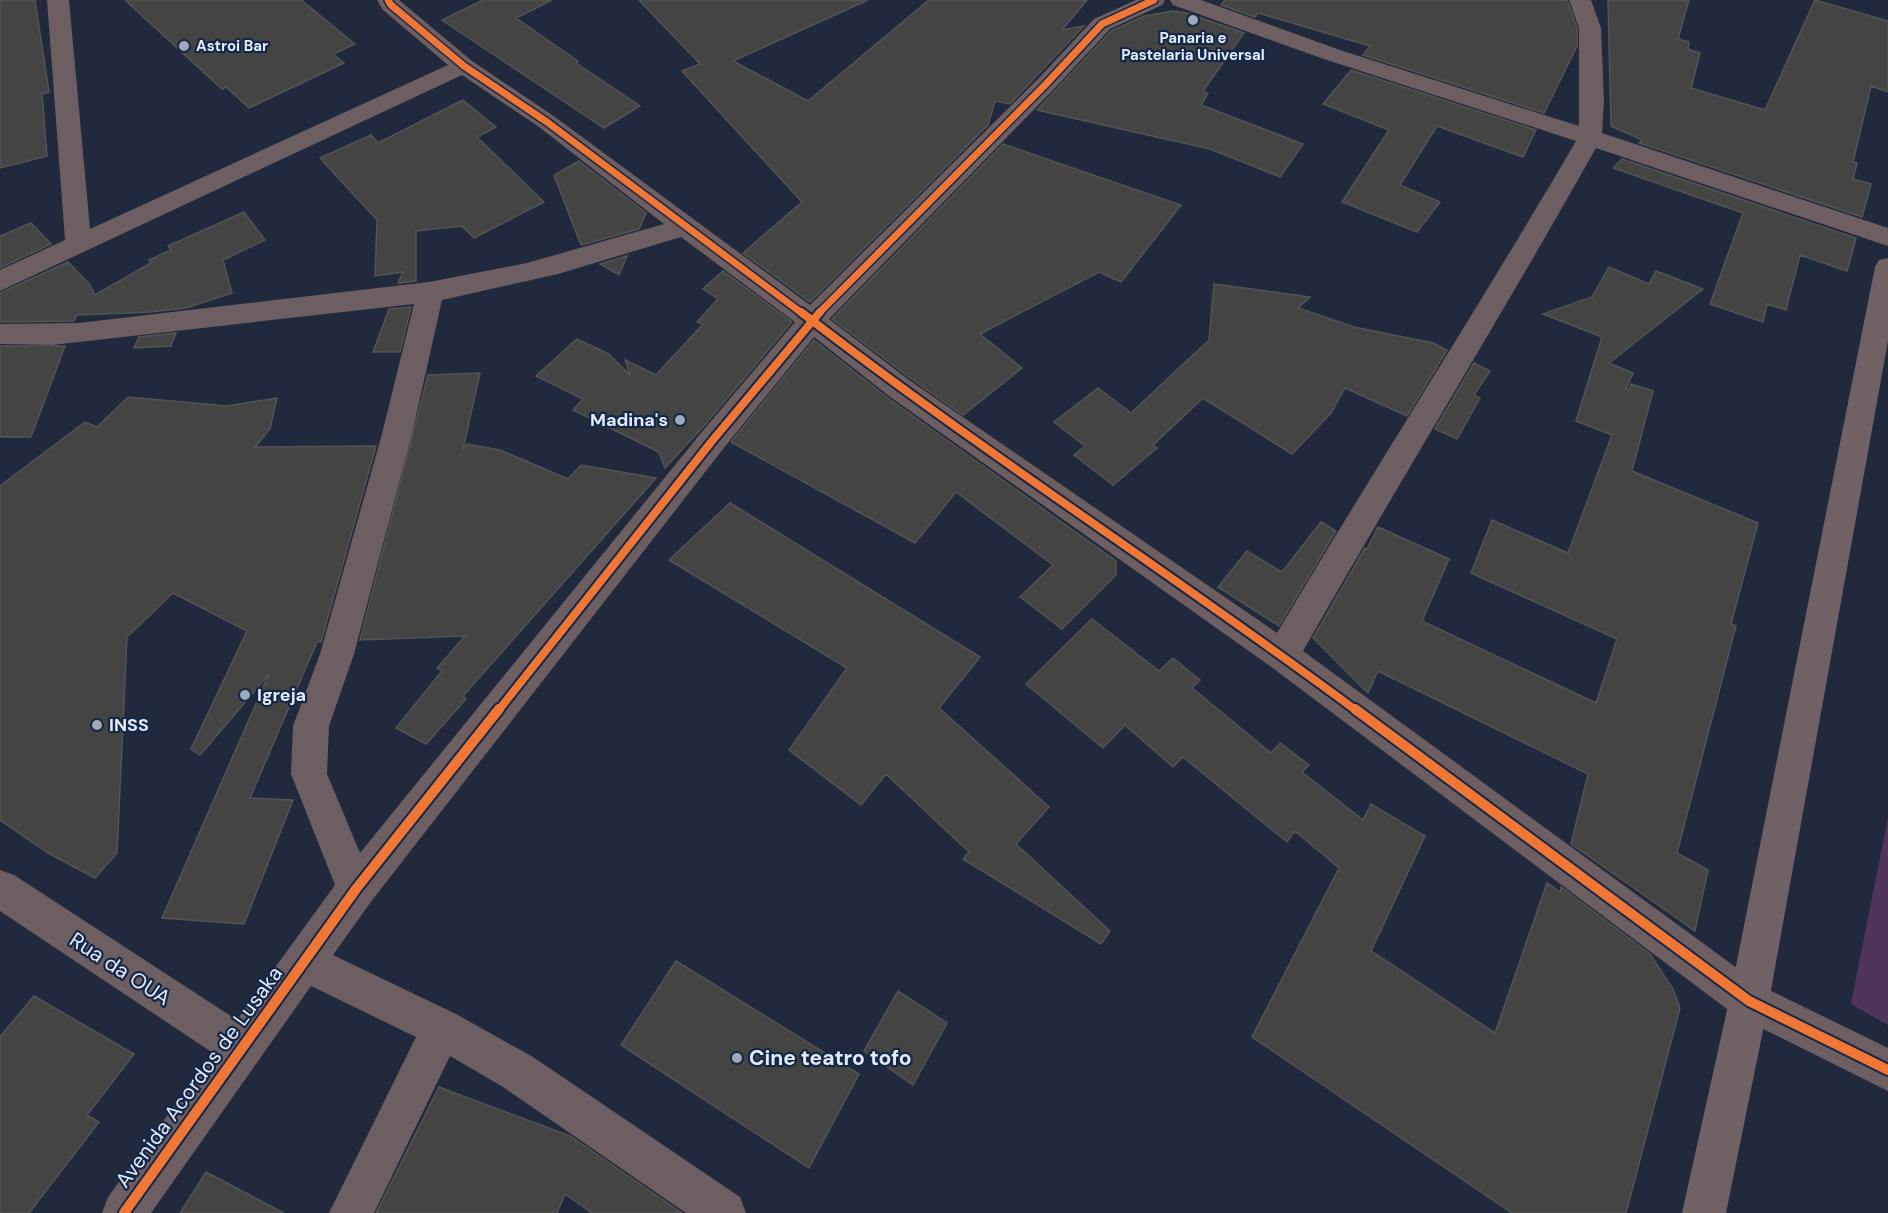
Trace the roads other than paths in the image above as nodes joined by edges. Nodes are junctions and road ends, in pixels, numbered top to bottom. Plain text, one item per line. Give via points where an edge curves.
1 (58, 0) edge
2 (388, 0) edge
3 (1154, 0) edge
4 (1181, 0) edge
5 (1580, 0) edge
6 (1101, 12) edge
7 (464, 66) junction
8 (1590, 137) junction
9 (685, 227) junction
10 (1888, 237) edge
11 (78, 243) junction
12 (1888, 267) edge
13 (0, 281) edge
14 (430, 292) junction
15 (812, 320) junction
16 (0, 334) edge
17 (1282, 655) junction
18 (0, 889) edge
19 (356, 889) junction
20 (304, 962) junction
21 (1749, 1001) junction
22 (442, 1028) junction
23 (241, 1047) junction
24 (1888, 1070) edge
25 (124, 1213) edge
26 (351, 1213) edge
27 (724, 1213) edge
28 (1704, 1213) edge

1 - 11 street
2 - 7 street
3 - 6 street
4 - 8 street via 1371,68
5 - 8 street via 1590,28
6 - 15 street, Avenida Acordos de Lusaka via 1038,92
7 - 9 street via 547,122
7 - 11 street
8 - 10 street
8 - 17 street
9 - 14 street via 540,270
9 - 15 street
11 - 13 street
12 - 21 main road
14 - 16 street via 93,333
14 - 19 street via 397,434 337,654 311,726 309,774
15 - 17 street via 899,388
15 - 19 street, Avenida Acordos de Lusaka
17 - 21 street
18 - 23 street, Rua da OUA
19 - 20 street, Avenida Acordos de Lusaka
20 - 22 street
20 - 23 street, Avenida Acordos de Lusaka
21 - 24 street
21 - 28 main road
22 - 26 street
22 - 27 street via 518,1072
23 - 25 street, Avenida Acordos de Lusaka

